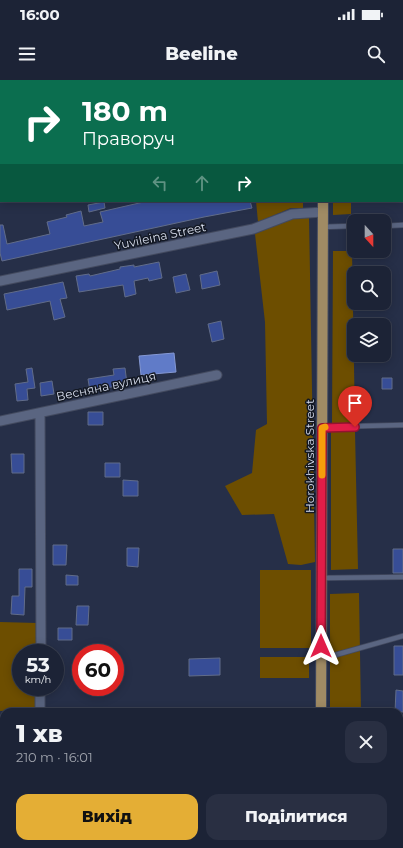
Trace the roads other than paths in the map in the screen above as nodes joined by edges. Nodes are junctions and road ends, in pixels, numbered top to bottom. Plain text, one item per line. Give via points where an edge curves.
1 (323, 202) edge
2 (323, 212) junction
3 (403, 225) edge
4 (347, 226) edge
5 (391, 226) edge
6 (323, 227) junction
7 (0, 281) edge
8 (217, 375) dead end
9 (40, 413) junction
10 (0, 421) edge
11 (403, 425) edge
12 (322, 428) junction
13 (403, 577) edge
14 (322, 578) junction
15 (403, 636) edge
16 (41, 644) edge
17 (321, 659) junction
18 (40, 696) edge
19 (40, 708) edge
20 (321, 708) edge

1 - 2 main road, Horokhivska Street
2 - 6 main road, Horokhivska Street
2 - 7 street, Yuvileina Street via 292,214 253,229
3 - 5 lane
4 - 6 lane
6 - 12 main road, Horokhivska Street
8 - 9 street, Весняна вулиця
9 - 10 street, Весняна вулиця
9 - 16 street
11 - 12 lane
12 - 14 main road, Horokhivska Street
13 - 14 lane
14 - 17 main road, Horokhivska Street
15 - 17 lane
17 - 20 main road, Horokhivska Street
18 - 19 street

